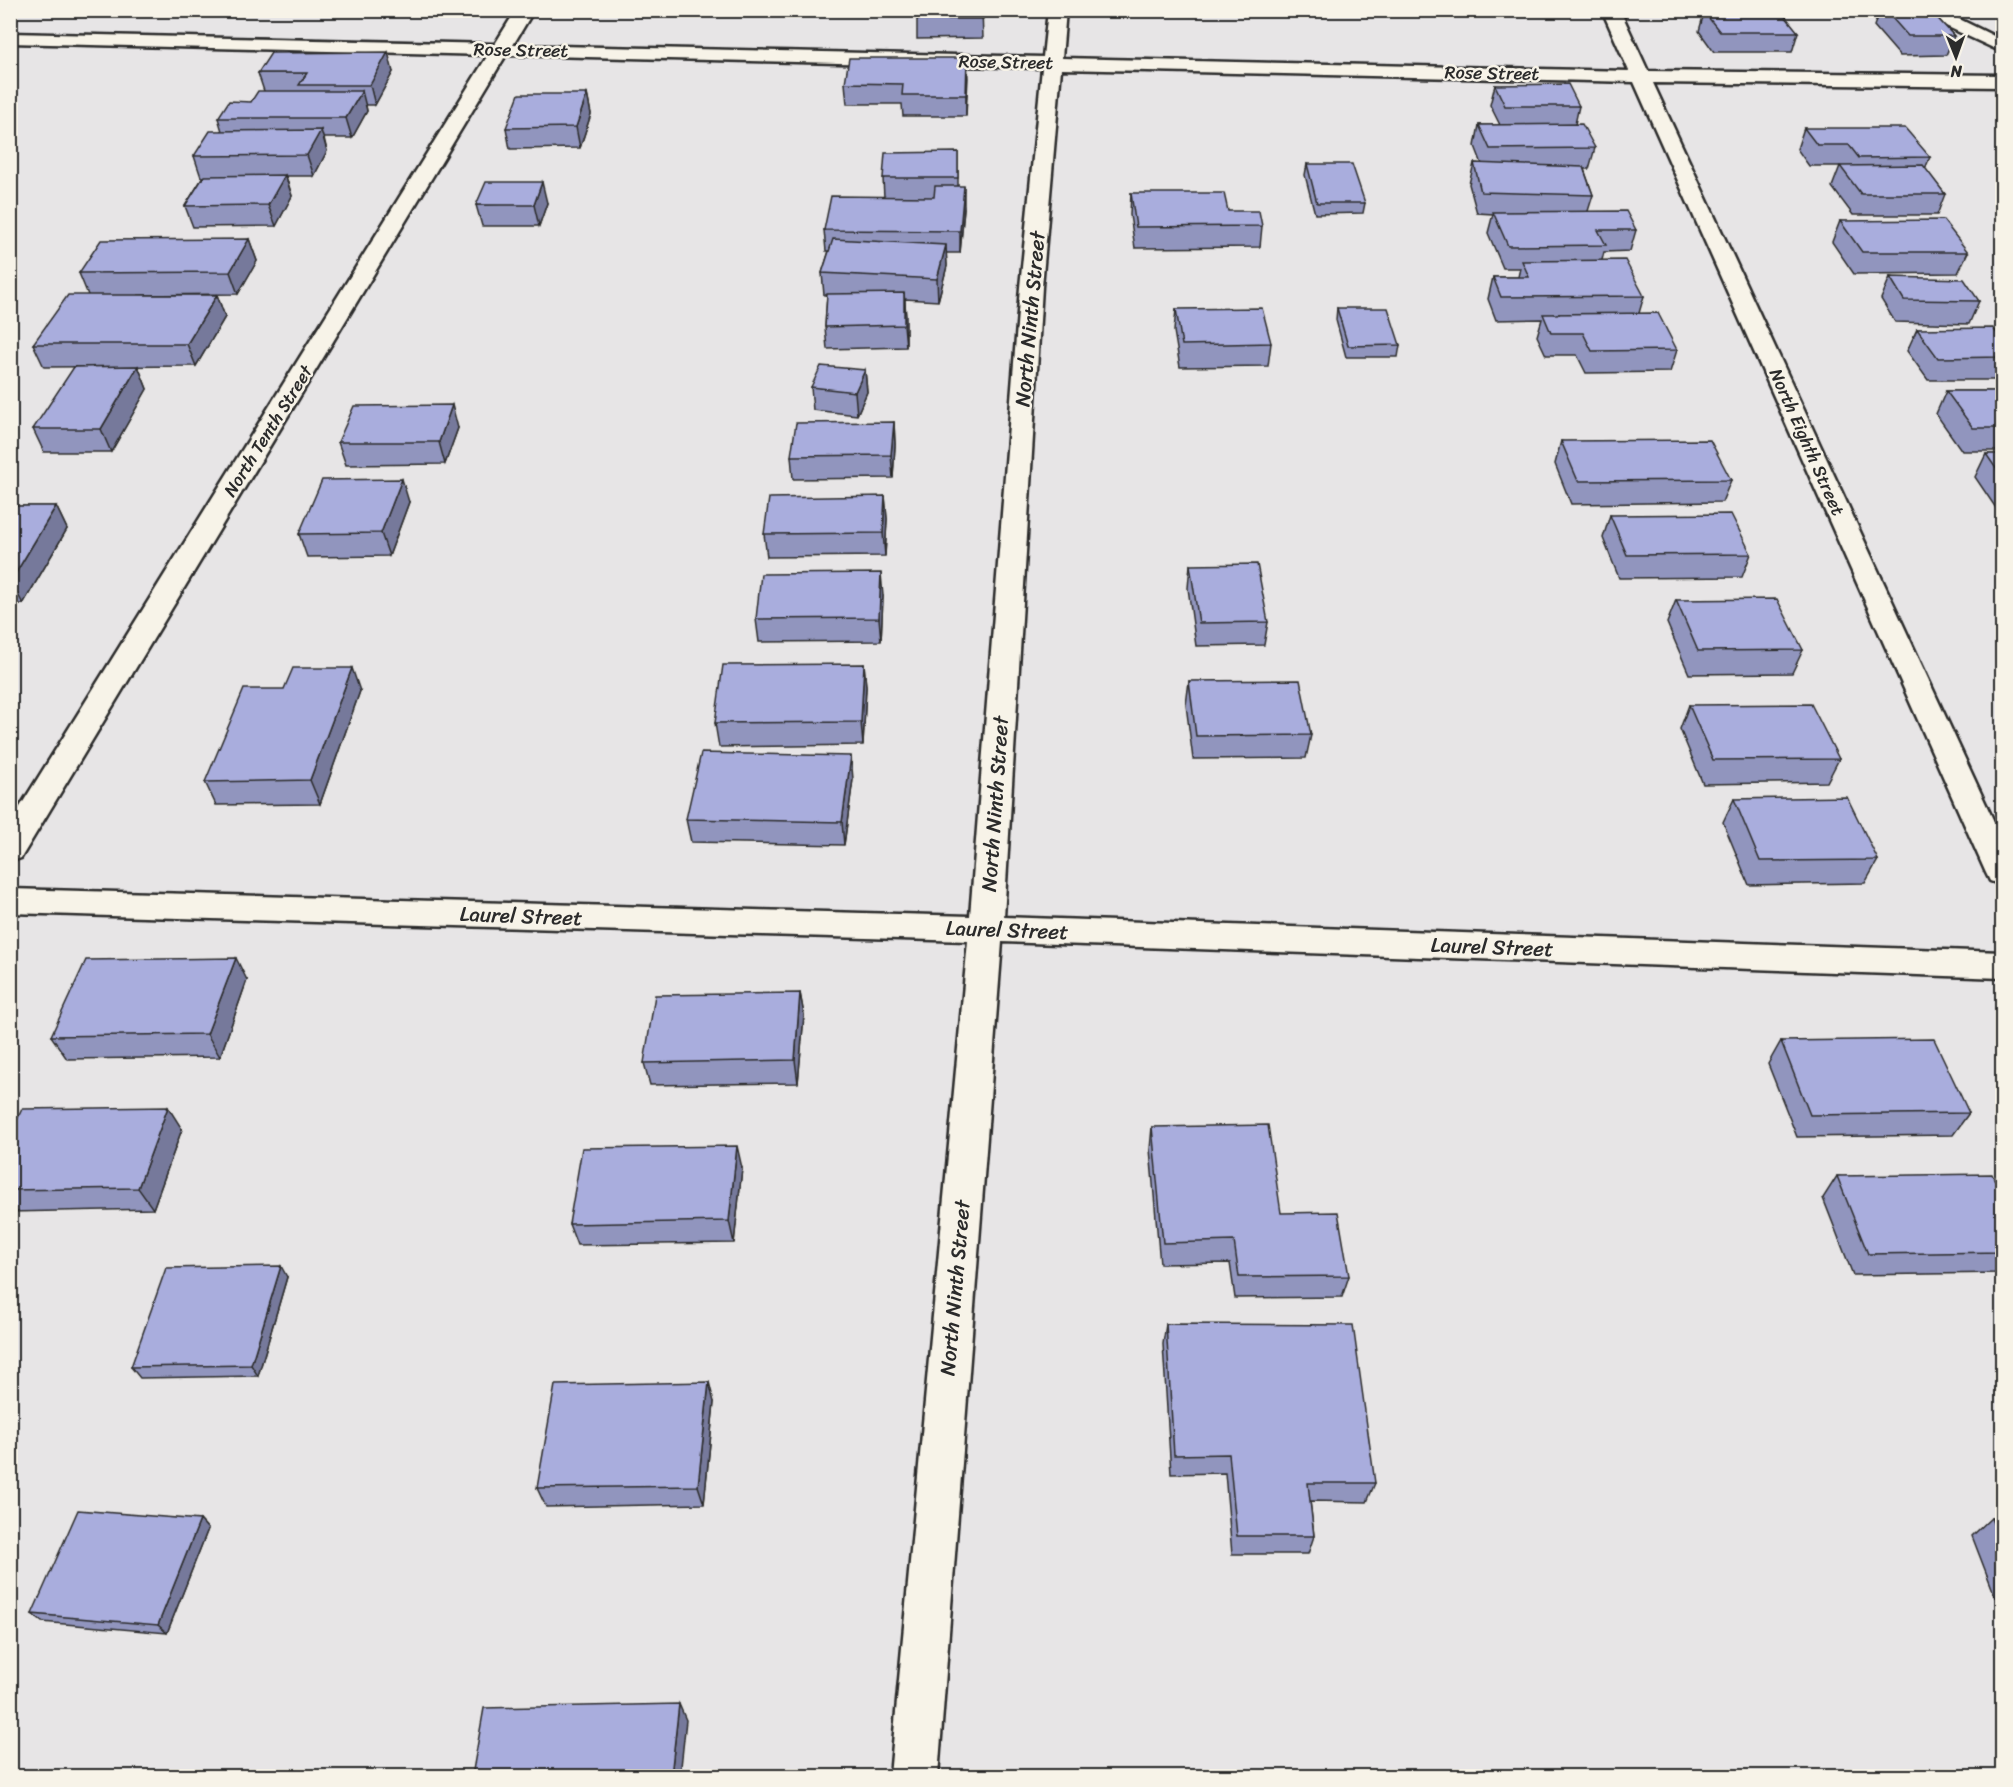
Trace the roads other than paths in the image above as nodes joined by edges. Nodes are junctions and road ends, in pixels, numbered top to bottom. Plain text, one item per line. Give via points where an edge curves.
1 (525, 10) edge
2 (1057, 10) edge
3 (1611, 10) edge
4 (1926, 10) edge
5 (10, 38) edge
6 (2002, 47) edge
7 (502, 49) junction
8 (1054, 63) junction
9 (1642, 77) junction
10 (2002, 81) edge
11 (10, 850) edge
12 (2002, 873) edge
13 (10, 901) edge
14 (986, 929) junction
15 (2002, 965) edge
16 (914, 1776) edge

1 - 7 street, North Tenth Street
2 - 8 street, North Ninth Street
3 - 9 street, North Eighth Street
4 - 6 street
5 - 7 street, Rose Street
7 - 8 street, Rose Street
7 - 11 street, North Tenth Street
8 - 9 street, Rose Street
8 - 14 street, North Ninth Street via 1031,287
9 - 10 street, Rose Street
9 - 12 street, North Eighth Street
13 - 14 street, Laurel Street
14 - 15 street, Laurel Street
14 - 16 street, North Ninth Street

